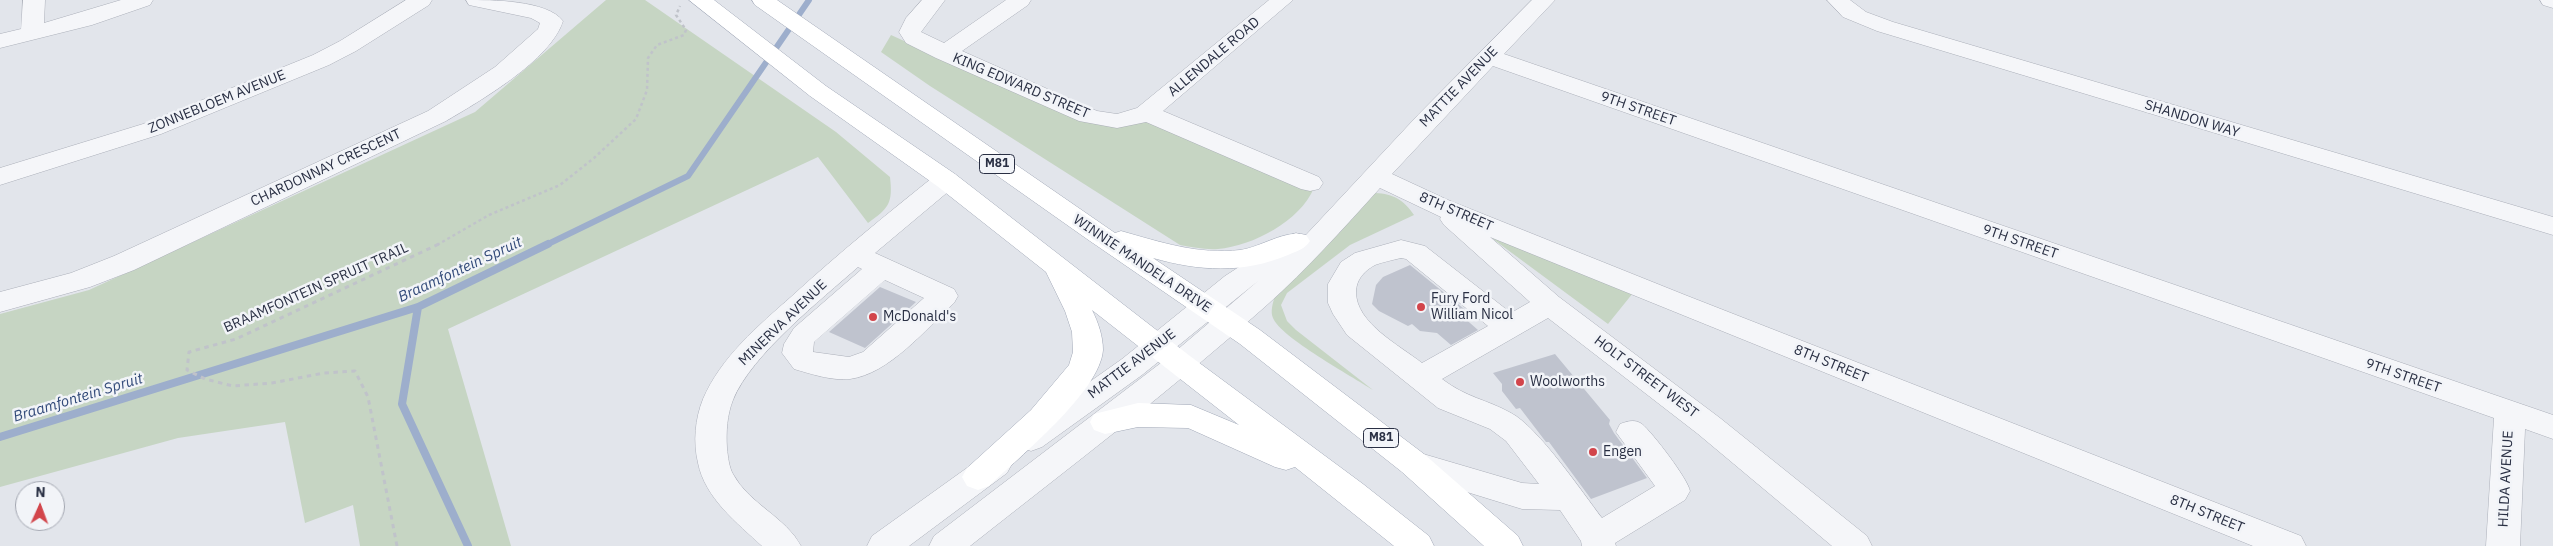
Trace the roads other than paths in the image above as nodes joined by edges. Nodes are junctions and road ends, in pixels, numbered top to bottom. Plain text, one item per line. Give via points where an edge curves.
1 (34, 0) edge
2 (142, 0) edge
3 (421, 0) edge
4 (477, 0) edge
5 (700, 0) edge
6 (763, 0) edge
7 (934, 0) edge
8 (1020, 0) edge
9 (1282, 0) edge
10 (1544, 0) edge
11 (1838, 0) edge
12 (32, 34) junction
13 (0, 41) edge
14 (944, 53) junction
15 (1488, 56) junction
16 (1146, 113) junction
17 (1376, 176) junction
18 (0, 178) edge
19 (946, 180) junction
20 (1310, 183) dead end
21 (1439, 206) junction
22 (2553, 226) edge
23 (1096, 233) junction
24 (1297, 242) junction
25 (854, 254) junction
26 (1054, 264) junction
27 (882, 267) junction
28 (0, 302) edge
29 (1549, 304) junction
30 (1217, 315) junction
31 (1509, 327) junction
32 (1169, 355) junction
33 (1420, 378) junction
34 (2510, 413) junction
35 (1105, 422) junction
36 (2553, 427) edge
37 (1631, 432) dead end
38 (1413, 463) junction
39 (978, 476) junction
40 (1569, 498) junction
41 (1598, 542) edge
42 (784, 546) edge
43 (884, 546) edge
44 (946, 546) edge
45 (1416, 546) edge
46 (1506, 546) edge
47 (1855, 546) edge
48 (2289, 546) edge
49 (2503, 546) edge

1 - 12 street
2 - 12 street
3 - 18 street, ZONNEBLOEM AVENUE via 322,60 152,129
4 - 28 street, CHARDONNAY CRESCENT via 538,13 550,18 553,24 541,41 474,95 437,116 124,263 80,280
5 - 19 main road via 818,91
6 - 23 main road, WINNIE MANDELA DRIVE / M81
7 - 14 street, KING EDWARD STREET via 910,32 911,36
8 - 14 street
9 - 16 street, ALLENDALE ROAD
10 - 15 street, MATTIE AVENUE
11 - 22 street, SHANDON WAY via 1860,17 1902,32
12 - 13 street
14 - 16 street, KING EDWARD STREET via 1088,116 1117,122 1132,120
15 - 17 street, MATTIE AVENUE
15 - 34 street, 9TH STREET
16 - 20 street
17 - 21 street, 8TH STREET
17 - 24 street, MATTIE AVENUE
17 - 30 street, MATTIE AVENUE via 1328,229
19 - 25 street, MINERVA AVENUE
19 - 26 main road
21 - 29 street, HOLT STREET WEST
21 - 48 street, 8TH STREET
23 - 24 main road via 1180,256 1213,261 1259,256
23 - 30 main road, WINNIE MANDELA DRIVE / M81
24 - 30 street, MATTIE AVENUE via 1235,283
25 - 27 street
25 - 42 street, MINERVA AVENUE via 750,351 722,391 713,413 711,438 717,474 729,494
26 - 32 main road
26 - 39 main road via 1076,304 1085,329 1086,362 1067,392
27 - 27 street via 944,296 873,360 850,368 804,361 797,353 804,335
29 - 31 street
29 - 47 street, HOLT STREET WEST via 1709,426
30 - 32 street, MATTIE AVENUE
30 - 38 main road, WINNIE MANDELA DRIVE / M81
31 - 33 street
31 - 33 street via 1415,252 1401,249 1365,259 1351,269 1342,284 1342,303 1347,314 1357,328
32 - 35 street, MATTIE AVENUE
32 - 39 street, MATTIE AVENUE
32 - 45 main road via 1352,493
33 - 40 street via 1449,400 1501,421 1517,433
34 - 36 street, 9TH STREET
34 - 49 street, HILDA AVENUE
35 - 44 street, MATTIE AVENUE
35 - 45 main road via 1138,415 1191,417 1279,454
37 - 41 street via 1674,491
38 - 40 street via 1522,496
38 - 46 main road, WINNIE MANDELA DRIVE / M81
39 - 43 street, MATTIE AVENUE
40 - 41 street

